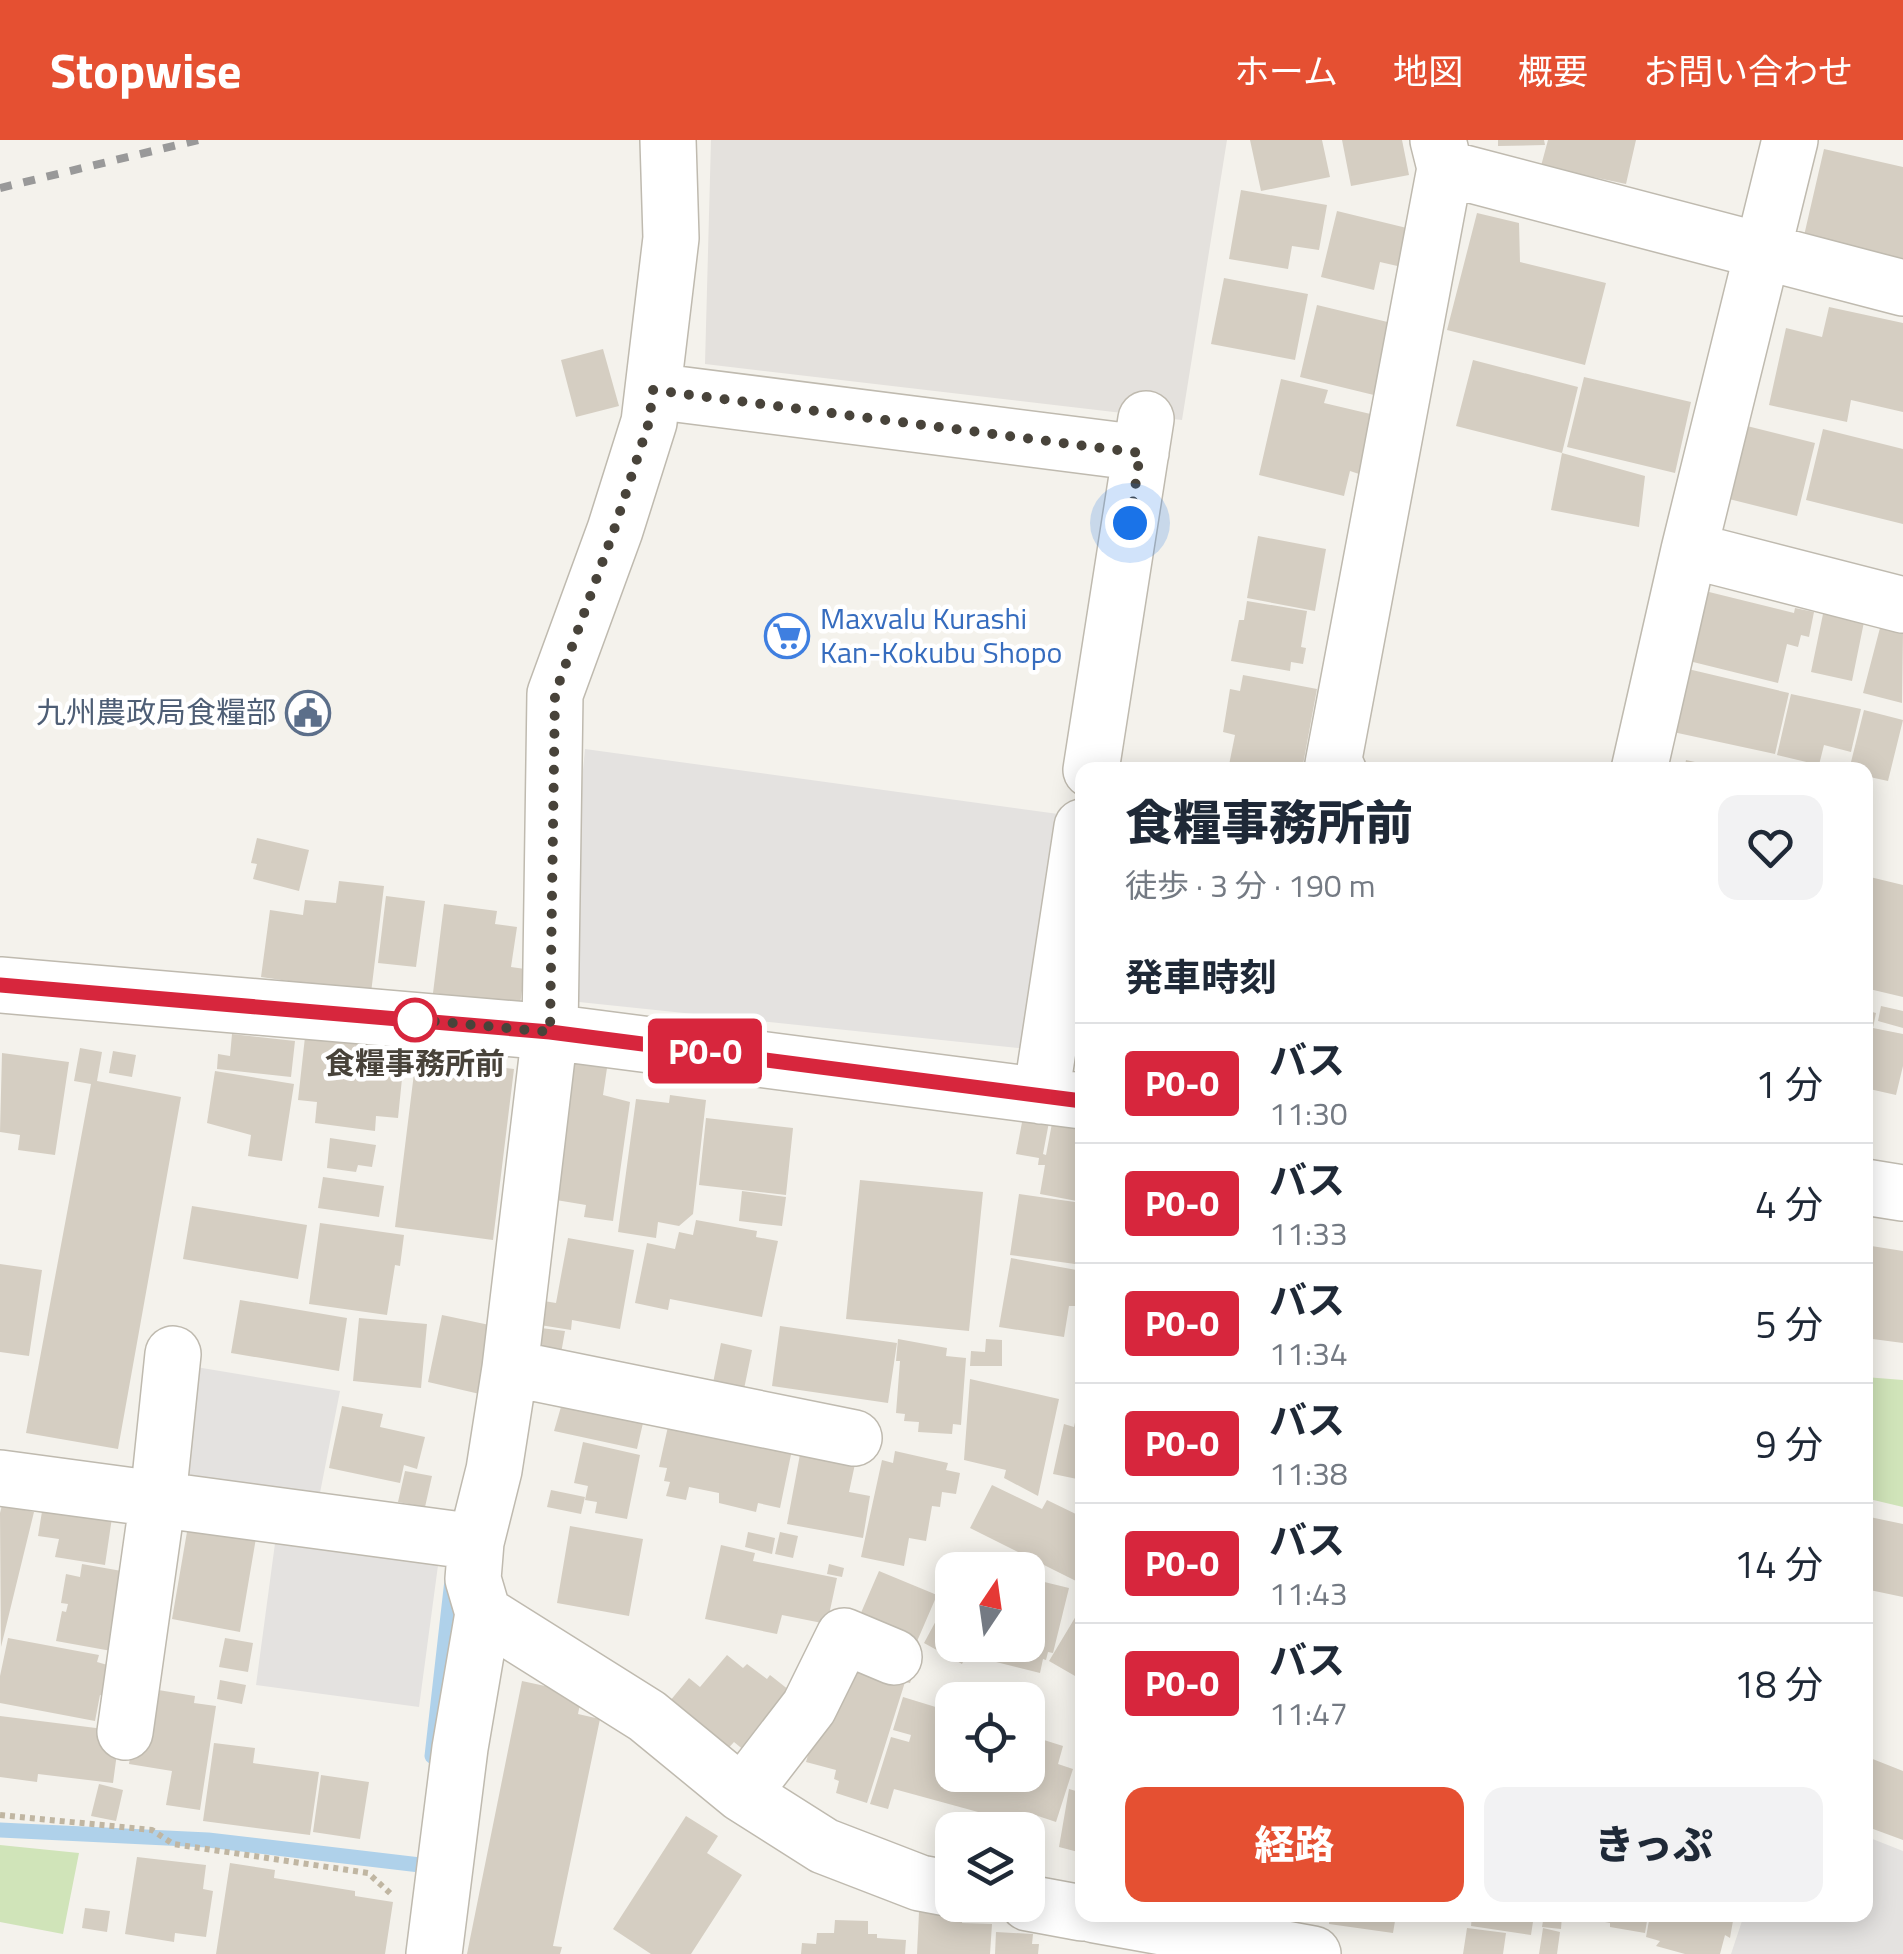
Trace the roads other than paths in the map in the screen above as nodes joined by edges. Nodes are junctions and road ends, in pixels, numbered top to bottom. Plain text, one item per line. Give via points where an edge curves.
1 (668, 140) edge
2 (1790, 140) edge
3 (1442, 154) edge
4 (1763, 252) junction
5 (1903, 288) edge
6 (653, 390) junction
7 (1689, 550) junction
8 (1903, 606) edge
9 (1093, 762) edge
10 (1333, 762) edge
11 (1641, 762) edge
12 (1075, 923) edge
13 (0, 985) edge
14 (550, 1032) junction
15 (1062, 1099) edge
16 (174, 1354) dead end
17 (510, 1368) junction
18 (854, 1438) dead end
19 (0, 1478) edge
20 (158, 1498) junction
21 (476, 1542) junction
22 (483, 1613) junction
23 (894, 1657) dead end
24 (125, 1732) dead end
25 (742, 1794) junction
26 (935, 1886) edge
27 (1154, 1922) edge
28 (1181, 1923) edge
29 (435, 1935) edge
30 (1314, 1954) edge

1 - 6 street via 672,238
2 - 4 street
3 - 4 street
3 - 10 street
4 - 5 street
4 - 7 street
6 - 9 street via 1143,434
6 - 14 street via 649,422 555,694
7 - 8 street
7 - 11 street
12 - 15 street
13 - 14 street
14 - 15 street
14 - 17 street
16 - 20 street
17 - 18 street
17 - 21 street
19 - 20 street
20 - 21 street
20 - 24 street
21 - 22 street via 473,1579
22 - 25 street via 647,1716
22 - 29 street
23 - 25 street via 844,1636 809,1707
25 - 26 street via 824,1846
27 - 28 street
28 - 30 street

